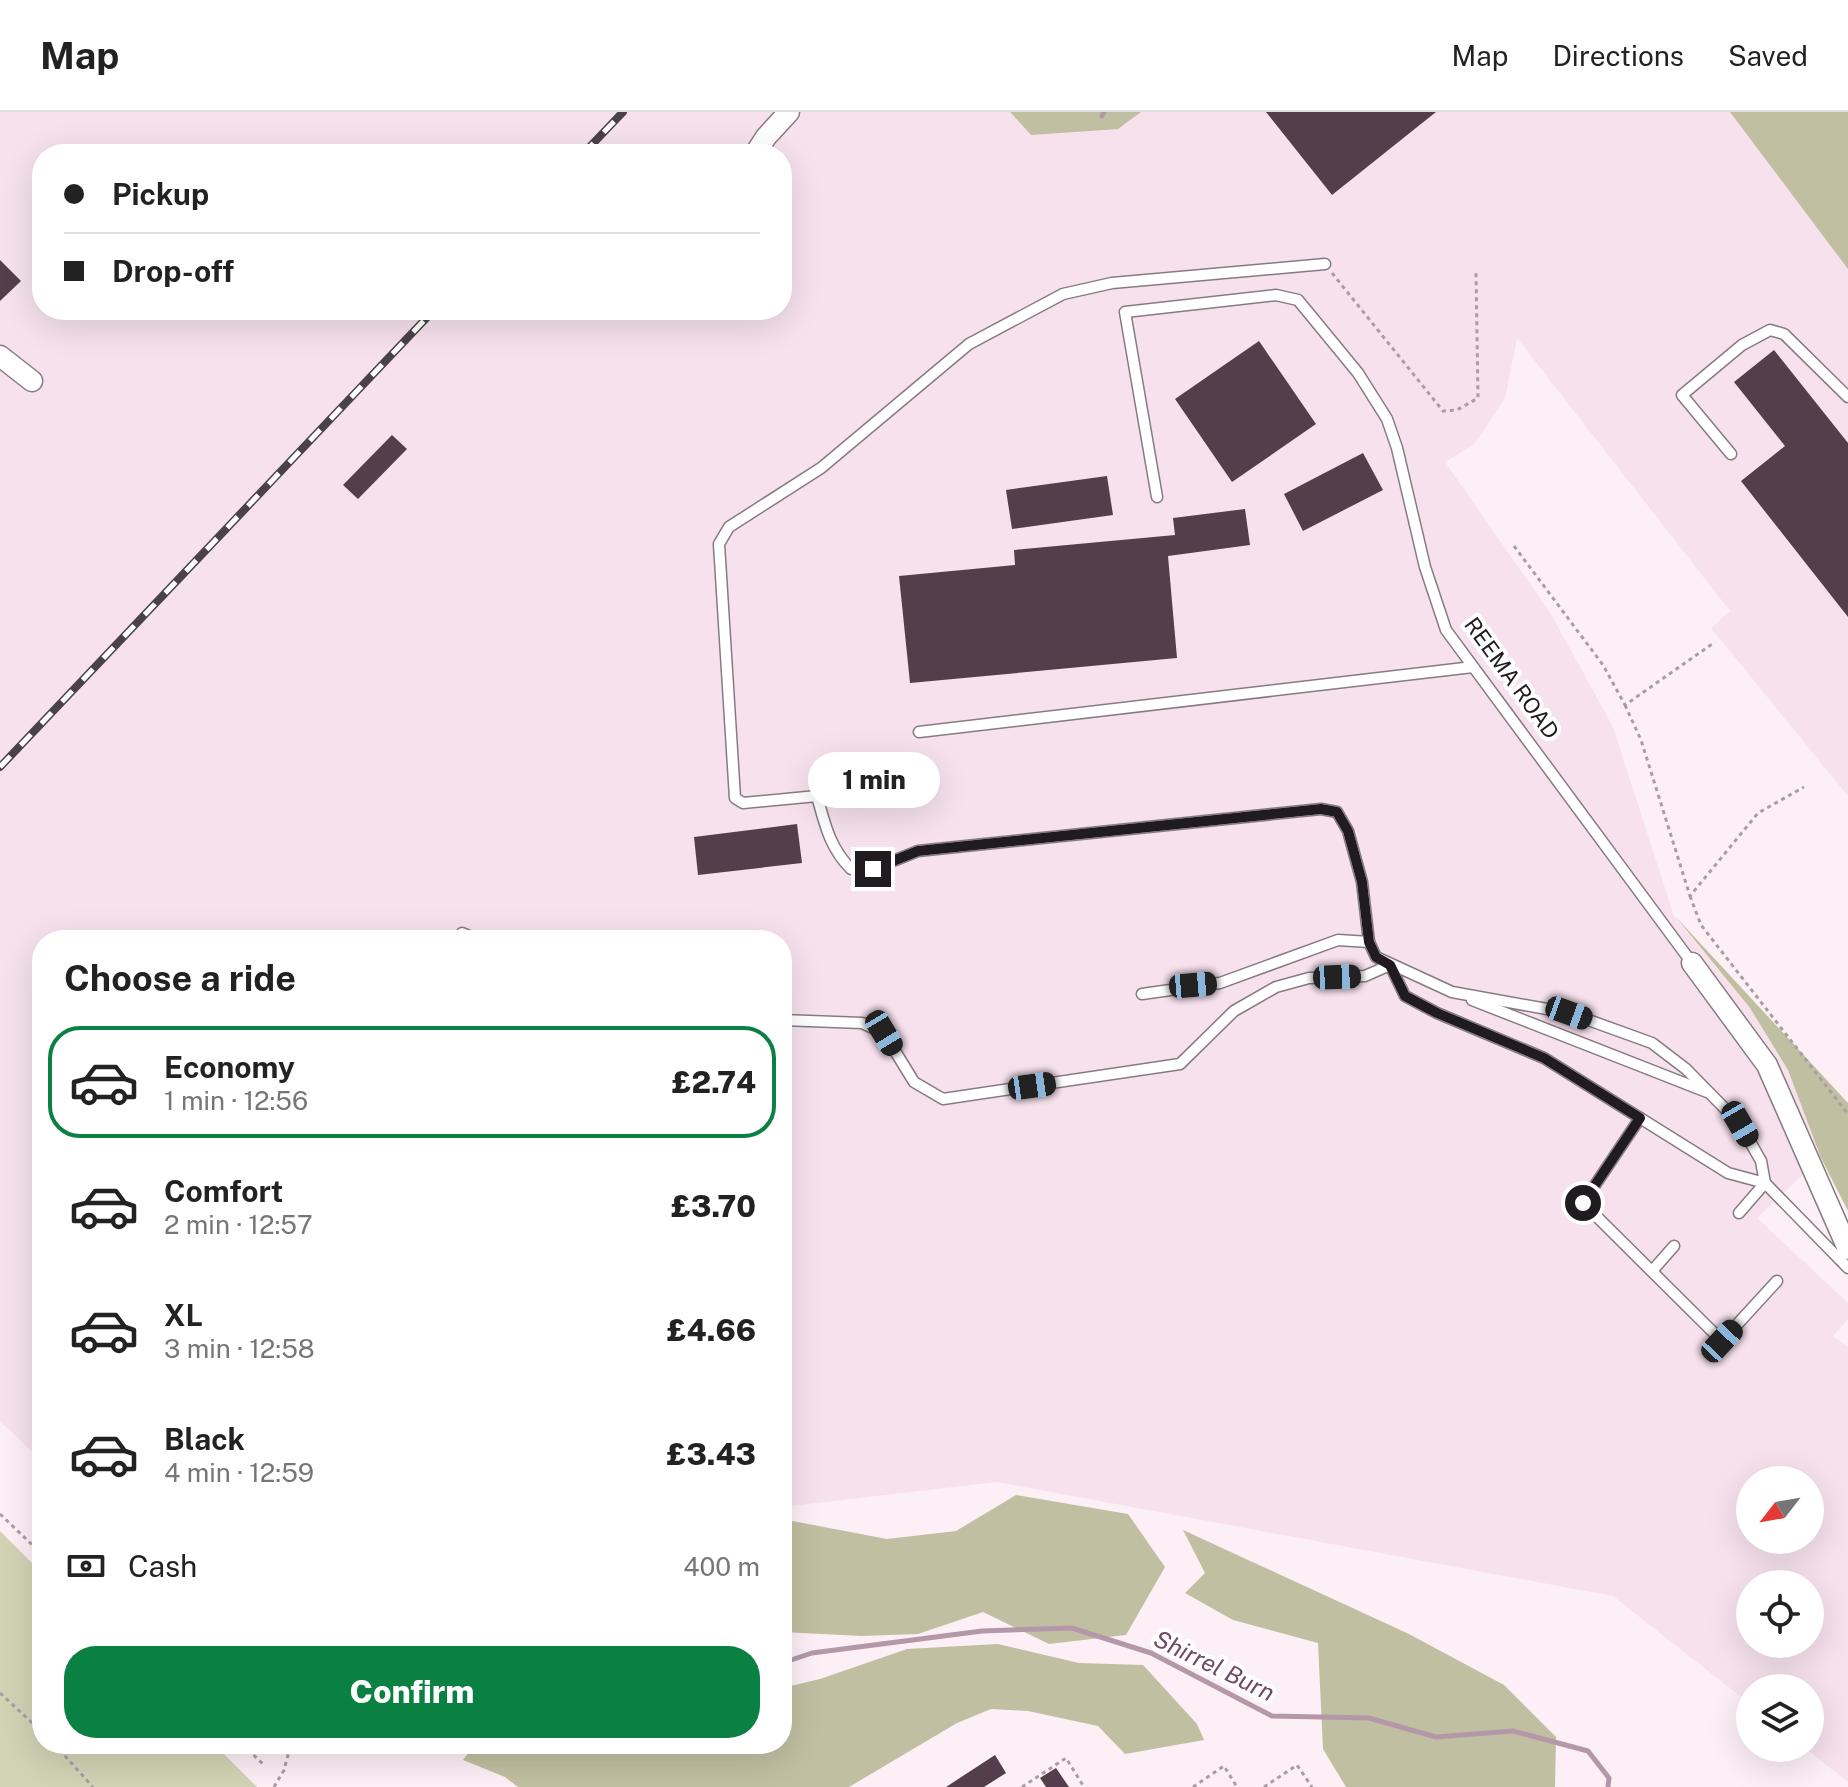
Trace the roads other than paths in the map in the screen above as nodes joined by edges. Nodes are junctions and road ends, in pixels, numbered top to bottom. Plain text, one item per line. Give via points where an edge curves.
1 (789, 112) edge
2 (763, 144) edge
3 (1325, 264) road end
4 (0, 356) edge
5 (32, 381) dead end
6 (1848, 397) edge
7 (1731, 454) dead end
8 (1157, 497) dead end
9 (1473, 667) junction
10 (919, 732) dead end
11 (1369, 942) junction
12 (1692, 963) joint
13 (1390, 965) junction
14 (1452, 992) junction
15 (1142, 994) dead end
16 (792, 1020) edge
17 (1712, 1094) junction
18 (1640, 1118) junction
19 (1765, 1183) junction
20 (1739, 1213) dead end
21 (1674, 1246) dead end
22 (1848, 1249) edge
23 (1848, 1268) edge
24 (1652, 1271) junction
25 (1777, 1281) dead end

1 - 2 street
3 - 11 lane via 1112,283 1063,294 983,337 821,468 729,527 719,544 735,798 743,803 817,796 832,846 851,869 873,869 918,851 1321,809 1337,812 1362,882
4 - 5 street
6 - 7 lane via 1784,334 1770,330 1742,345 1682,395
8 - 9 lane, REEMA ROAD via 1125,312 1276,295 1298,300 1358,373 1387,419 1435,602 1446,630
9 - 10 lane
9 - 12 lane, REEMA ROAD
11 - 13 lane via 1376,957
11 - 15 lane via 1338,940 1220,983
12 - 22 street, REEMA ROAD via 1767,1065
13 - 14 lane
13 - 16 lane via 1365,976 1309,978 1276,987 1234,1011 1180,1064 943,1099 914,1082 884,1033 862,1023
13 - 18 lane via 1405,996 1544,1058
14 - 17 lane
14 - 17 lane via 1569,1013 1652,1043
17 - 19 lane via 1740,1124 1761,1161
18 - 19 lane via 1728,1173
18 - 24 lane via 1583,1203
19 - 20 lane
19 - 23 lane
21 - 24 lane
24 - 25 lane via 1722,1341

